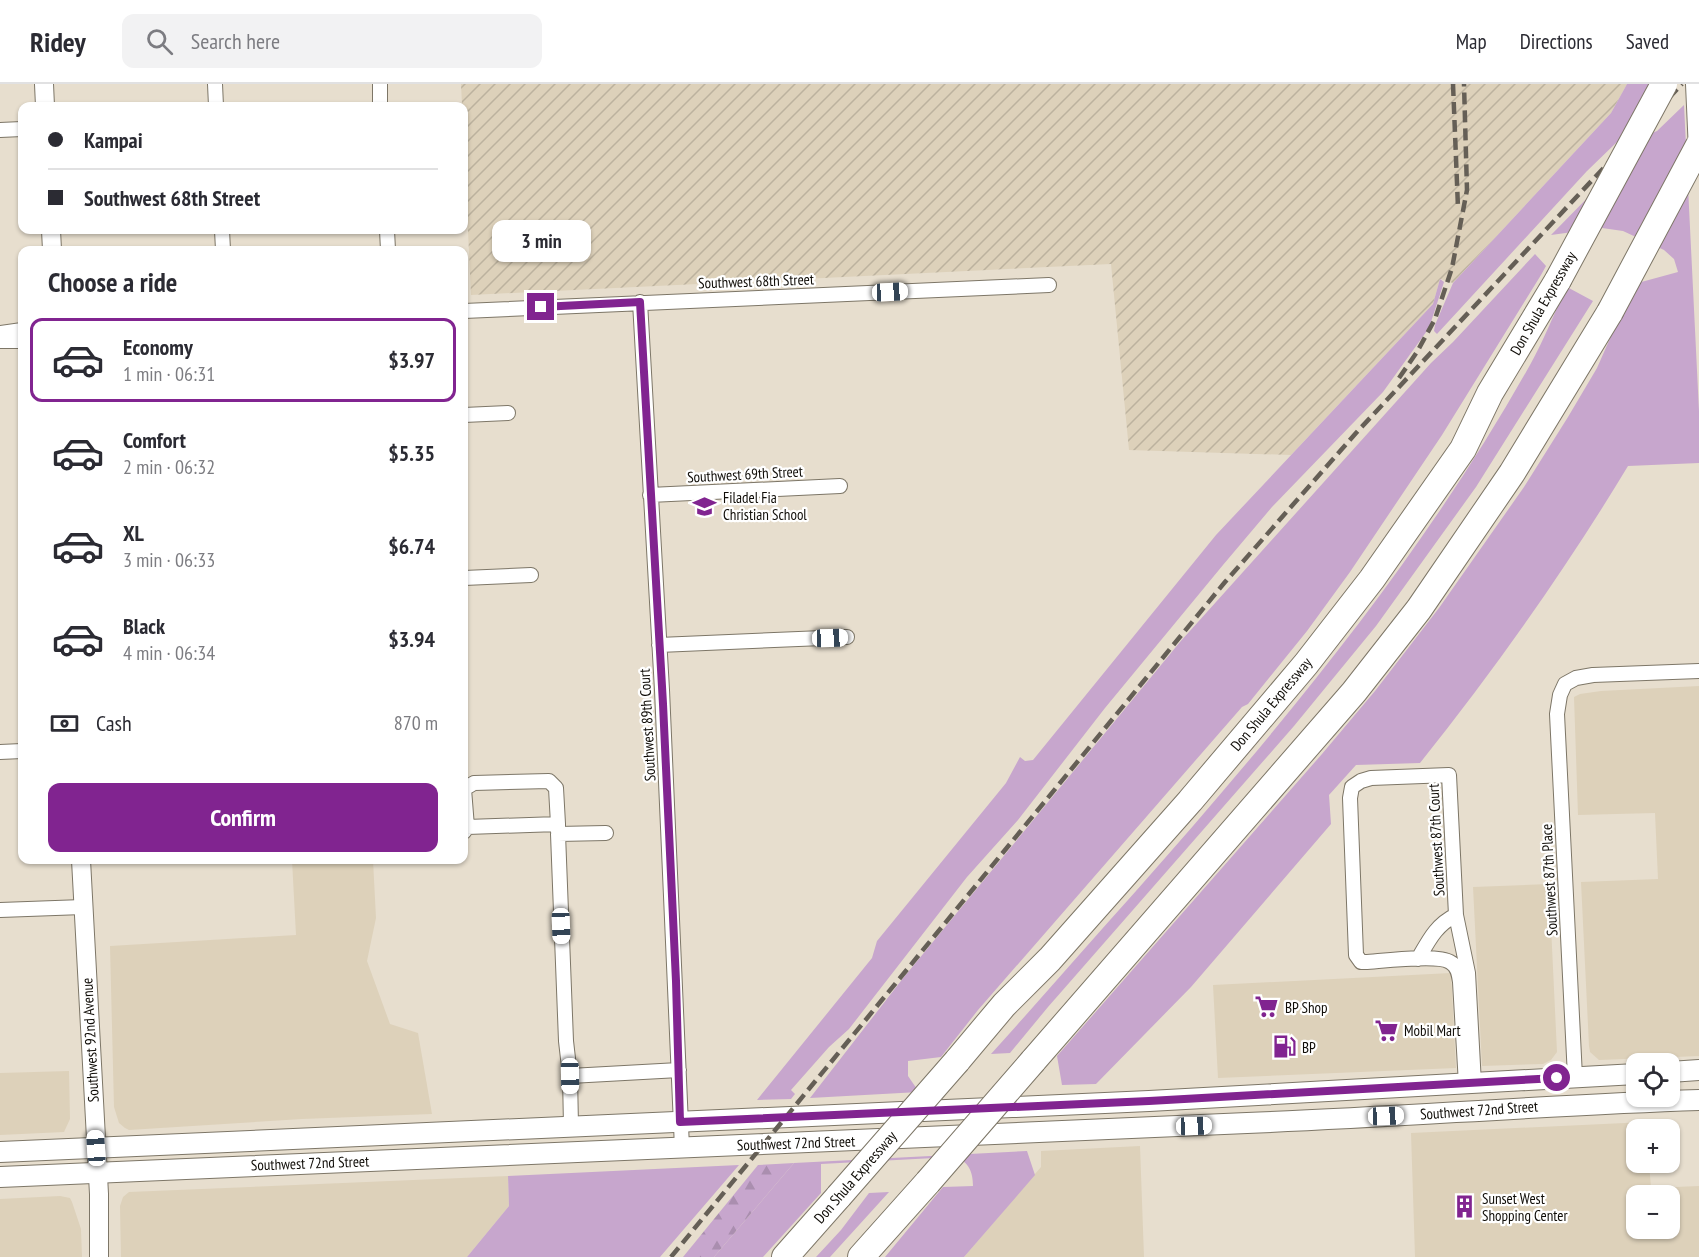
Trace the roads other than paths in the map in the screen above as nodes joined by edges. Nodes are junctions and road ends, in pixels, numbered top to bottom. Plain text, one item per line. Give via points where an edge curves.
1 (44, 84) edge
2 (215, 84) edge
3 (380, 84) edge
4 (1664, 84) edge
5 (1695, 84) edge
6 (45, 102) edge
7 (216, 102) edge
8 (380, 102) edge
9 (18, 129) edge
10 (0, 130) edge
11 (1699, 145) edge
12 (1699, 151) edge
13 (1049, 285) dead end
14 (640, 302) junction
15 (468, 311) edge
16 (18, 331) edge
17 (0, 333) edge
18 (0, 341) edge
19 (18, 341) edge
20 (508, 413) dead end
21 (468, 415) edge
22 (840, 486) dead end
23 (650, 495) junction
24 (531, 575) dead end
25 (468, 578) edge
26 (847, 637) dead end
27 (659, 645) junction
28 (1699, 671) edge
29 (18, 751) edge
30 (0, 752) edge
31 (468, 787) edge
32 (468, 829) edge
33 (558, 829) junction
34 (606, 833) dead end
35 (81, 864) edge
36 (83, 907) junction
37 (0, 910) edge
38 (1456, 915) junction
39 (1418, 959) junction
40 (679, 1070) junction
41 (1699, 1070) edge
42 (1680, 1071) edge
43 (1626, 1074) edge
44 (570, 1076) junction
45 (1575, 1077) junction
46 (1523, 1080) junction
47 (1470, 1084) junction
48 (1370, 1089) junction
49 (1699, 1100) edge
50 (1149, 1101) junction
51 (1524, 1107) junction
52 (1371, 1117) junction
53 (680, 1122) junction
54 (571, 1126) junction
55 (531, 1128) junction
56 (1148, 1128) junction
57 (423, 1132) junction
58 (96, 1148) junction
59 (682, 1148) junction
60 (0, 1152) edge
61 (530, 1152) junction
62 (425, 1158) junction
63 (98, 1172) junction
64 (0, 1177) edge
65 (99, 1257) edge
66 (785, 1257) edge
67 (861, 1257) edge

1 - 6 street
2 - 7 street
3 - 8 street
4 - 66 highway, Don Shula Expressway, bridge via 1558,280 1490,393 1464,449 1372,579 1190,801 1004,1005
5 - 12 main road
9 - 10 street
11 - 67 highway, bridge via 1610,312 1512,473 1419,609 1354,692
13 - 14 street, Southwest 68th Street
14 - 15 street, Southwest 68th Street
14 - 23 street, Southwest 89th Court
16 - 17 street
18 - 19 street
20 - 21 street
22 - 23 street, Southwest 69th Street
23 - 27 street, Southwest 89th Court
24 - 25 street
26 - 27 street
27 - 40 street, Southwest 89th Court
28 - 45 street, Southwest 87th Place via 1593,675 1565,684 1560,695 1557,714
29 - 30 street
31 - 33 street via 474,783 549,781 556,788
32 - 33 street
33 - 34 street
33 - 44 street
35 - 36 street, Southwest 92nd Avenue
36 - 37 street
36 - 58 street, Southwest 92nd Avenue
38 - 39 street via 1434,931
38 - 39 street, Southwest 87th Court via 1449,775 1371,778 1357,783 1350,798 1356,955 1361,962
38 - 47 street, Southwest 87th Court via 1468,973
39 - 47 street, Southwest 87th Court via 1447,960 1456,968
40 - 44 street
40 - 53 street, Southwest 89th Court
41 - 42 main road
43 - 45 main road, Southwest 72nd Street
44 - 54 street
45 - 46 main road, Southwest 72nd Street
46 - 47 main road, Southwest 72nd Street
46 - 51 main road
47 - 48 main road, Southwest 72nd Street
48 - 50 main road, Southwest 72nd Street
48 - 52 main road
49 - 51 main road, Southwest 72nd Street
50 - 53 main road, Southwest 72nd Street
50 - 56 main road
51 - 52 main road, Southwest 72nd Street
52 - 56 main road, Southwest 72nd Street
53 - 54 main road, Southwest 72nd Street
53 - 59 street, Southwest 89th Court
54 - 55 main road, Southwest 72nd Street
55 - 57 main road, Southwest 72nd Street
55 - 61 main road
56 - 59 main road, Southwest 72nd Street
57 - 58 main road, Southwest 72nd Street
57 - 62 main road
58 - 60 main road, Southwest 72nd Street
58 - 63 street, Southwest 92nd Avenue
59 - 61 main road, Southwest 72nd Street
61 - 62 main road, Southwest 72nd Street
62 - 63 main road, Southwest 72nd Street
63 - 64 main road, Southwest 72nd Street
63 - 65 street, Southwest 92nd Avenue

